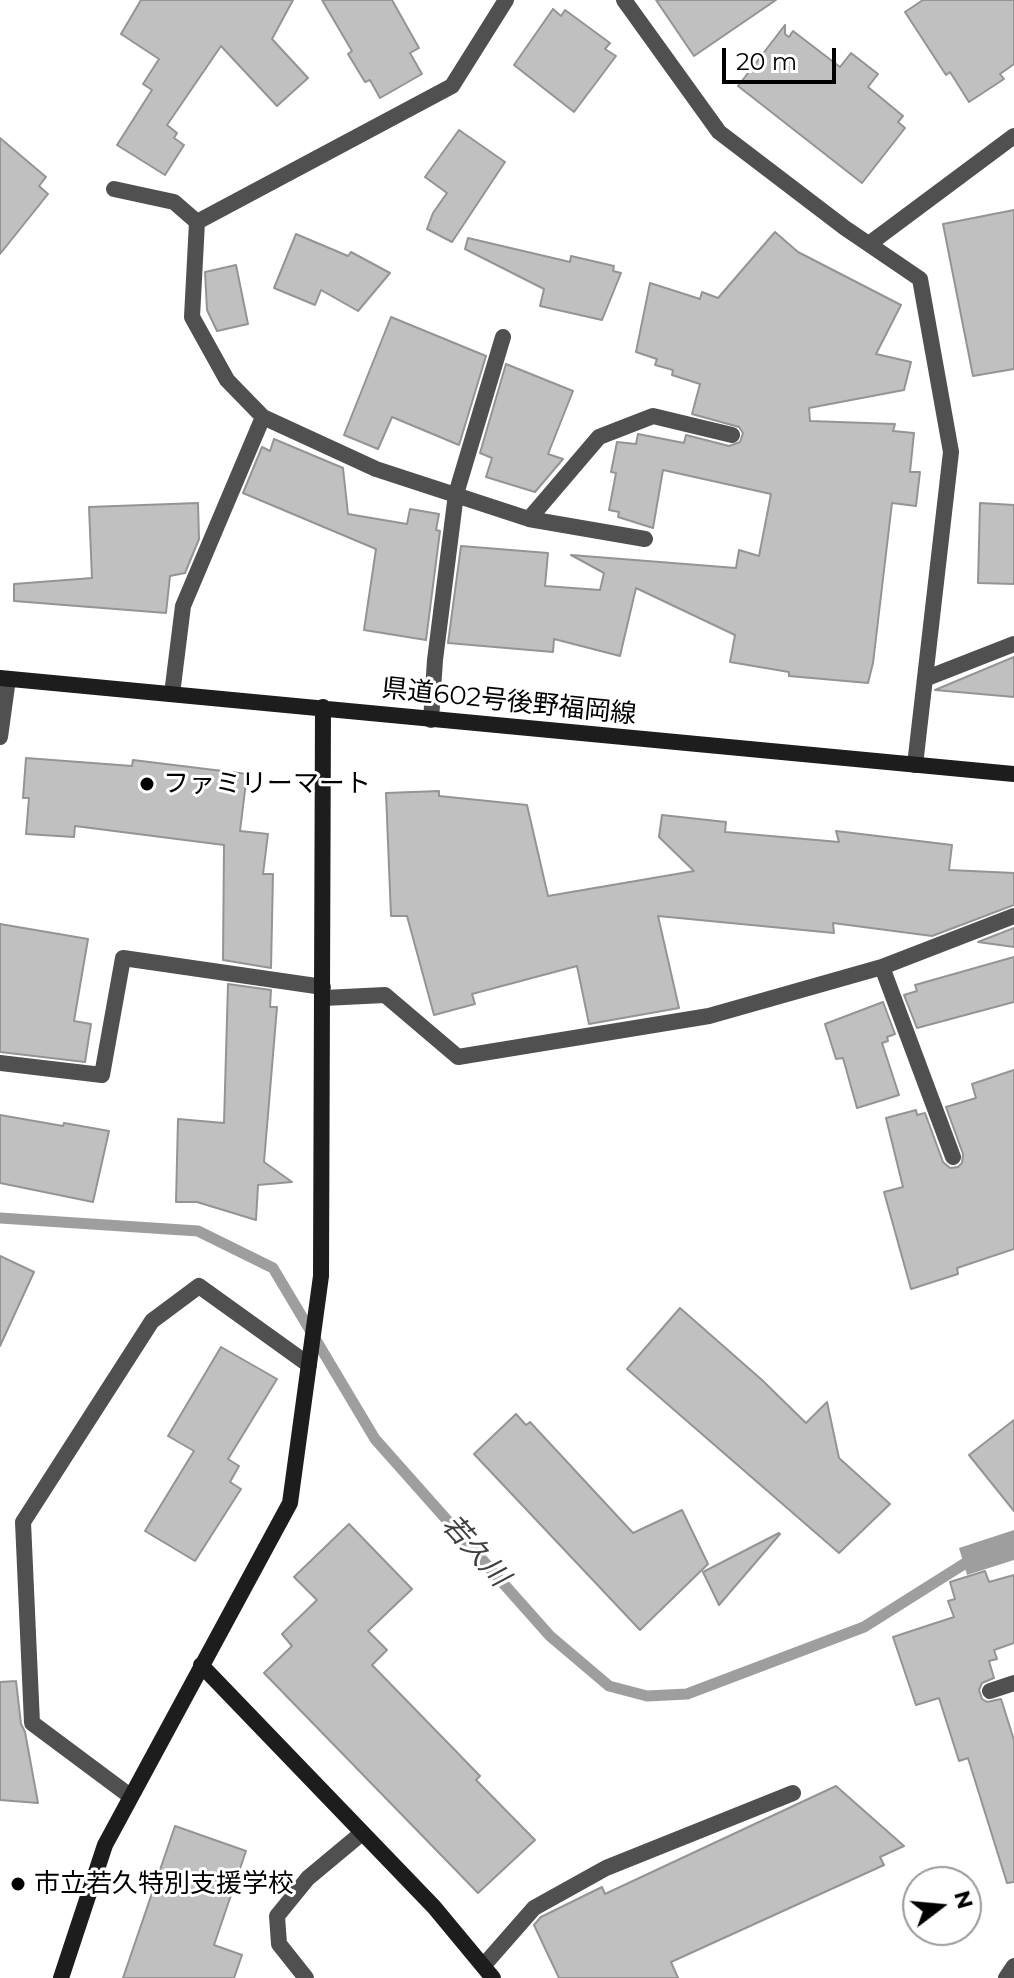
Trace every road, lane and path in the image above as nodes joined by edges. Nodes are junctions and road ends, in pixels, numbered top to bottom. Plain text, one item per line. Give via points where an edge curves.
1 (506, 0) edge
2 (624, 0) edge
3 (1014, 136) edge
4 (114, 189) dead end
5 (197, 222) junction
6 (869, 244) junction
7 (503, 337) dead end
8 (263, 417) junction
9 (732, 435) dead end
10 (456, 494) junction
11 (529, 519) junction
12 (645, 539) dead end
13 (1014, 644) edge
14 (4, 678) edge
15 (927, 678) junction
16 (172, 694) junction
17 (323, 707) junction
18 (431, 720) junction
19 (0, 737) edge
20 (915, 765) junction
21 (1014, 774) edge
22 (1014, 916) edge
23 (882, 967) junction
24 (324, 993) junction
25 (0, 1063) edge
26 (953, 1157) dead end
27 (309, 1365) junction
28 (201, 1665) junction
29 (1014, 1683) edge
30 (990, 1691) dead end
31 (793, 1793) dead end
32 (130, 1796) junction
33 (362, 1833) junction
34 (1014, 1966) edge
35 (488, 1972) edge
36 (61, 1978) edge
37 (306, 1978) edge
38 (1006, 1978) edge

1 - 5 street via 452,86
2 - 6 street via 719,132
3 - 6 street
4 - 5 street via 174,202
5 - 8 street via 192,317 227,380
6 - 15 street via 920,279 951,452
7 - 10 street
8 - 10 street via 376,469
8 - 16 street via 183,606
9 - 11 street via 653,416 599,437
10 - 11 street
10 - 18 street
11 - 12 street
13 - 15 street
14 - 16 street, 県道602号後野福岡線
14 - 19 street
15 - 20 street
16 - 17 street, 県道602号後野福岡線
17 - 18 street, 県道602号後野福岡線
17 - 24 street
18 - 20 street, 県道602号後野福岡線
20 - 21 street, 県道602号後野福岡線
22 - 23 street
23 - 24 street via 709,1016 458,1057 385,995
23 - 26 street
24 - 25 street via 123,958 102,1075
24 - 27 street via 321,1276
27 - 28 street via 290,1503
27 - 32 street via 199,1286 152,1321 23,1522 32,1723
28 - 32 street
28 - 33 street
29 - 30 street
31 - 35 street via 606,1868 534,1908
32 - 36 street via 105,1845
33 - 35 street
33 - 37 street via 308,1878 277,1916 279,1944
34 - 38 street

